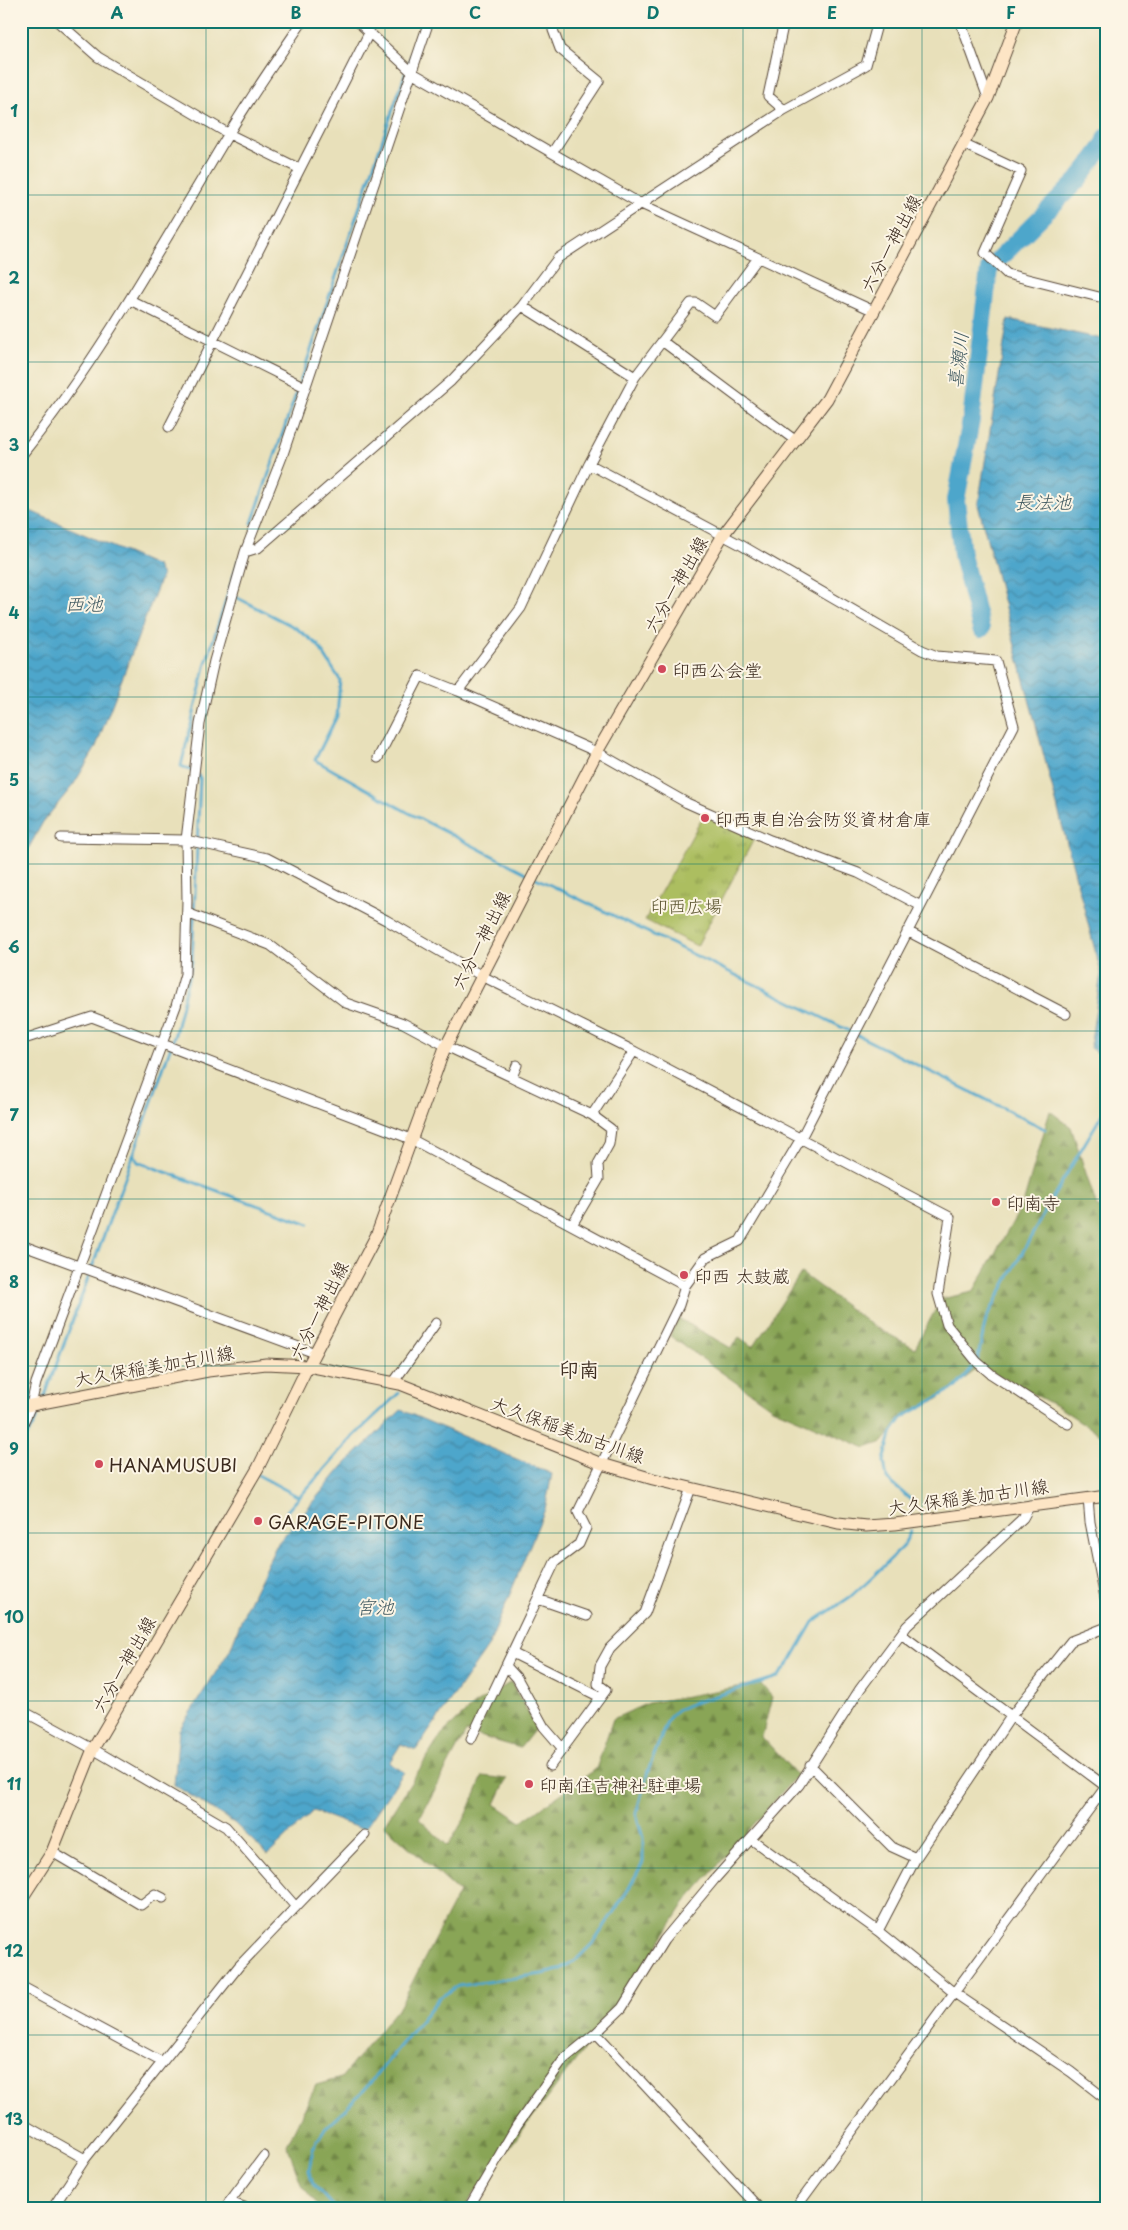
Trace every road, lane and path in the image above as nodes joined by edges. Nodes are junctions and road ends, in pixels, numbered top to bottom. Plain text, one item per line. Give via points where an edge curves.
1 (57, 21) edge
2 (302, 21) edge
3 (357, 21) edge
4 (429, 21) edge
5 (557, 21) edge
6 (784, 21) edge
7 (878, 21) edge
8 (960, 21) edge
9 (1017, 21) edge
10 (369, 33) junction
11 (413, 73) junction
12 (988, 98) junction
13 (784, 110) junction
14 (229, 134) junction
15 (963, 144) junction
16 (552, 153) junction
17 (300, 169) junction
18 (641, 204) junction
19 (758, 258) junction
20 (1107, 299) edge
21 (130, 300) junction
22 (522, 306) junction
23 (874, 311) junction
24 (662, 341) junction
25 (212, 342) junction
26 (636, 377) junction
27 (305, 387) junction
28 (169, 427) dead end
29 (796, 441) junction
30 (21, 456) edge
31 (589, 464) junction
32 (723, 535) junction
33 (245, 552) junction
34 (458, 692) junction
35 (598, 752) junction
36 (378, 758) dead end
37 (61, 838) dead end
38 (186, 840) junction
39 (921, 906) junction
40 (186, 913) junction
41 (907, 931) junction
42 (482, 976) junction
43 (1066, 1014) dead end
44 (21, 1040) edge
45 (164, 1044) junction
46 (446, 1046) junction
47 (634, 1051) junction
48 (517, 1065) dead end
49 (512, 1077) junction
50 (592, 1115) junction
51 (411, 1138) junction
52 (800, 1140) junction
53 (572, 1225) junction
54 (21, 1245) edge
55 (80, 1266) junction
56 (685, 1286) junction
57 (436, 1323) dead end
58 (315, 1353) junction
59 (308, 1366) junction
60 (393, 1383) junction
61 (26, 1406) edge
62 (1068, 1424) dead end
63 (21, 1428) edge
64 (602, 1464) junction
65 (691, 1488) junction
66 (1107, 1496) edge
67 (1088, 1498) junction
68 (1030, 1505) junction
69 (538, 1599) junction
70 (1107, 1608) edge
71 (587, 1616) dead end
72 (1107, 1627) edge
73 (902, 1634) junction
74 (512, 1653) junction
75 (506, 1666) junction
76 (600, 1697) junction
77 (21, 1710) edge
78 (1012, 1715) junction
79 (471, 1739) dead end
80 (93, 1749) junction
81 (563, 1749) junction
82 (810, 1765) junction
83 (550, 1766) dead end
84 (1106, 1785) edge
85 (365, 1835) dead end
86 (751, 1839) junction
87 (52, 1852) junction
88 (916, 1858) junction
89 (163, 1898) dead end
90 (21, 1900) edge
91 (296, 1907) junction
92 (878, 1932) junction
93 (21, 1986) edge
94 (953, 1992) junction
95 (596, 2033) junction
96 (162, 2062) junction
97 (1107, 2100) edge
98 (21, 2123) edge
99 (264, 2156) dead end
100 (85, 2160) junction
101 (227, 2205) edge
102 (52, 2209) edge
103 (250, 2209) edge
104 (468, 2209) edge
105 (760, 2209) edge
106 (795, 2209) edge

1 - 14 street via 98,57
2 - 14 street
3 - 10 street
4 - 11 street
5 - 16 street via 554,30 560,49 599,81
6 - 13 street via 768,96
7 - 13 street via 866,65
8 - 12 street
9 - 12 main road, 六分一神出線
10 - 11 street
10 - 17 street
11 - 16 street
11 - 27 street
12 - 15 main road, 六分一神出線
13 - 18 street
14 - 17 street
14 - 21 street
15 - 20 street via 1021,171 986,253 1001,270
15 - 23 main road, 六分一神出線
16 - 18 street
17 - 25 street
18 - 19 street
18 - 22 street via 558,258
19 - 23 street
19 - 24 street via 715,316 691,303
21 - 25 street
21 - 30 street via 66,398
22 - 26 street
22 - 33 street via 451,382 258,548
23 - 29 main road, 六分一神出線 via 827,399
24 - 26 street
24 - 29 street
25 - 27 street
25 - 28 street
26 - 31 street
27 - 33 street
29 - 32 main road, 六分一神出線
31 - 32 street
31 - 34 street via 520,608
32 - 35 main road, 六分一神出線
32 - 39 street via 922,650 937,656 996,661 1014,726
33 - 38 street via 200,724
34 - 35 street
34 - 36 street via 420,676
35 - 39 street via 687,802 770,840 858,872
35 - 42 main road, 六分一神出線
37 - 38 street
38 - 40 street
38 - 42 street via 267,858 386,920
39 - 41 street
40 - 45 street via 185,974
40 - 46 street via 270,945 346,1003 403,1023
41 - 43 street
41 - 52 street
42 - 46 main road, 六分一神出線
42 - 47 street
44 - 45 street via 92,1017
45 - 51 street
45 - 55 street
46 - 49 street
46 - 51 main road, 六分一神出線
47 - 50 street
47 - 52 street
48 - 49 street
49 - 50 street
50 - 53 street via 612,1129 609,1144 598,1164 599,1179
51 - 53 street
51 - 58 main road, 六分一神出線 via 377,1234
52 - 56 street via 740,1241 705,1258
52 - 62 street via 950,1217 938,1294 947,1325 976,1362 990,1374
53 - 56 street
54 - 55 street
55 - 58 street
55 - 61 street
56 - 64 street via 679,1305
57 - 60 street
58 - 59 main road, 六分一神出線
59 - 60 main road, 大久保稲美加古川線
59 - 61 main road, 大久保稲美加古川線 via 266,1364 208,1371
59 - 80 main road, 六分一神出線 via 258,1468
60 - 64 main road, 大久保稲美加古川線
61 - 63 street
64 - 65 main road, 大久保稲美加古川線
64 - 69 street via 578,1512 586,1528 579,1544 555,1562
65 - 68 main road, 大久保稲美加古川線 via 866,1526
65 - 76 street via 645,1613 610,1648 600,1666 598,1684 606,1690
66 - 67 main road, 大久保稲美加古川線
67 - 68 main road, 大久保稲美加古川線
67 - 70 street
68 - 73 street via 1023,1518
69 - 71 street
69 - 74 street
72 - 78 street via 1071,1641
73 - 78 street
73 - 82 street via 860,1689
74 - 75 street
74 - 76 street
75 - 79 street
75 - 81 street via 517,1678 544,1727
76 - 81 street
77 - 80 street
78 - 84 street
78 - 88 street
80 - 87 main road, 六分一神出線
80 - 91 street via 226,1828
81 - 83 street
82 - 86 street via 799,1785
82 - 88 street via 892,1847
84 - 94 street
85 - 91 street
86 - 92 street
86 - 95 street via 664,1940 622,2008
87 - 89 street via 141,1905 155,1894
87 - 90 main road, 六分一神出線
88 - 92 street
91 - 96 street via 239,1966
92 - 94 street
93 - 96 street
94 - 97 street
94 - 106 street
95 - 104 street via 564,2059 517,2125
95 - 105 street
96 - 100 street
98 - 100 street
99 - 101 street
100 - 102 street
101 - 103 street

